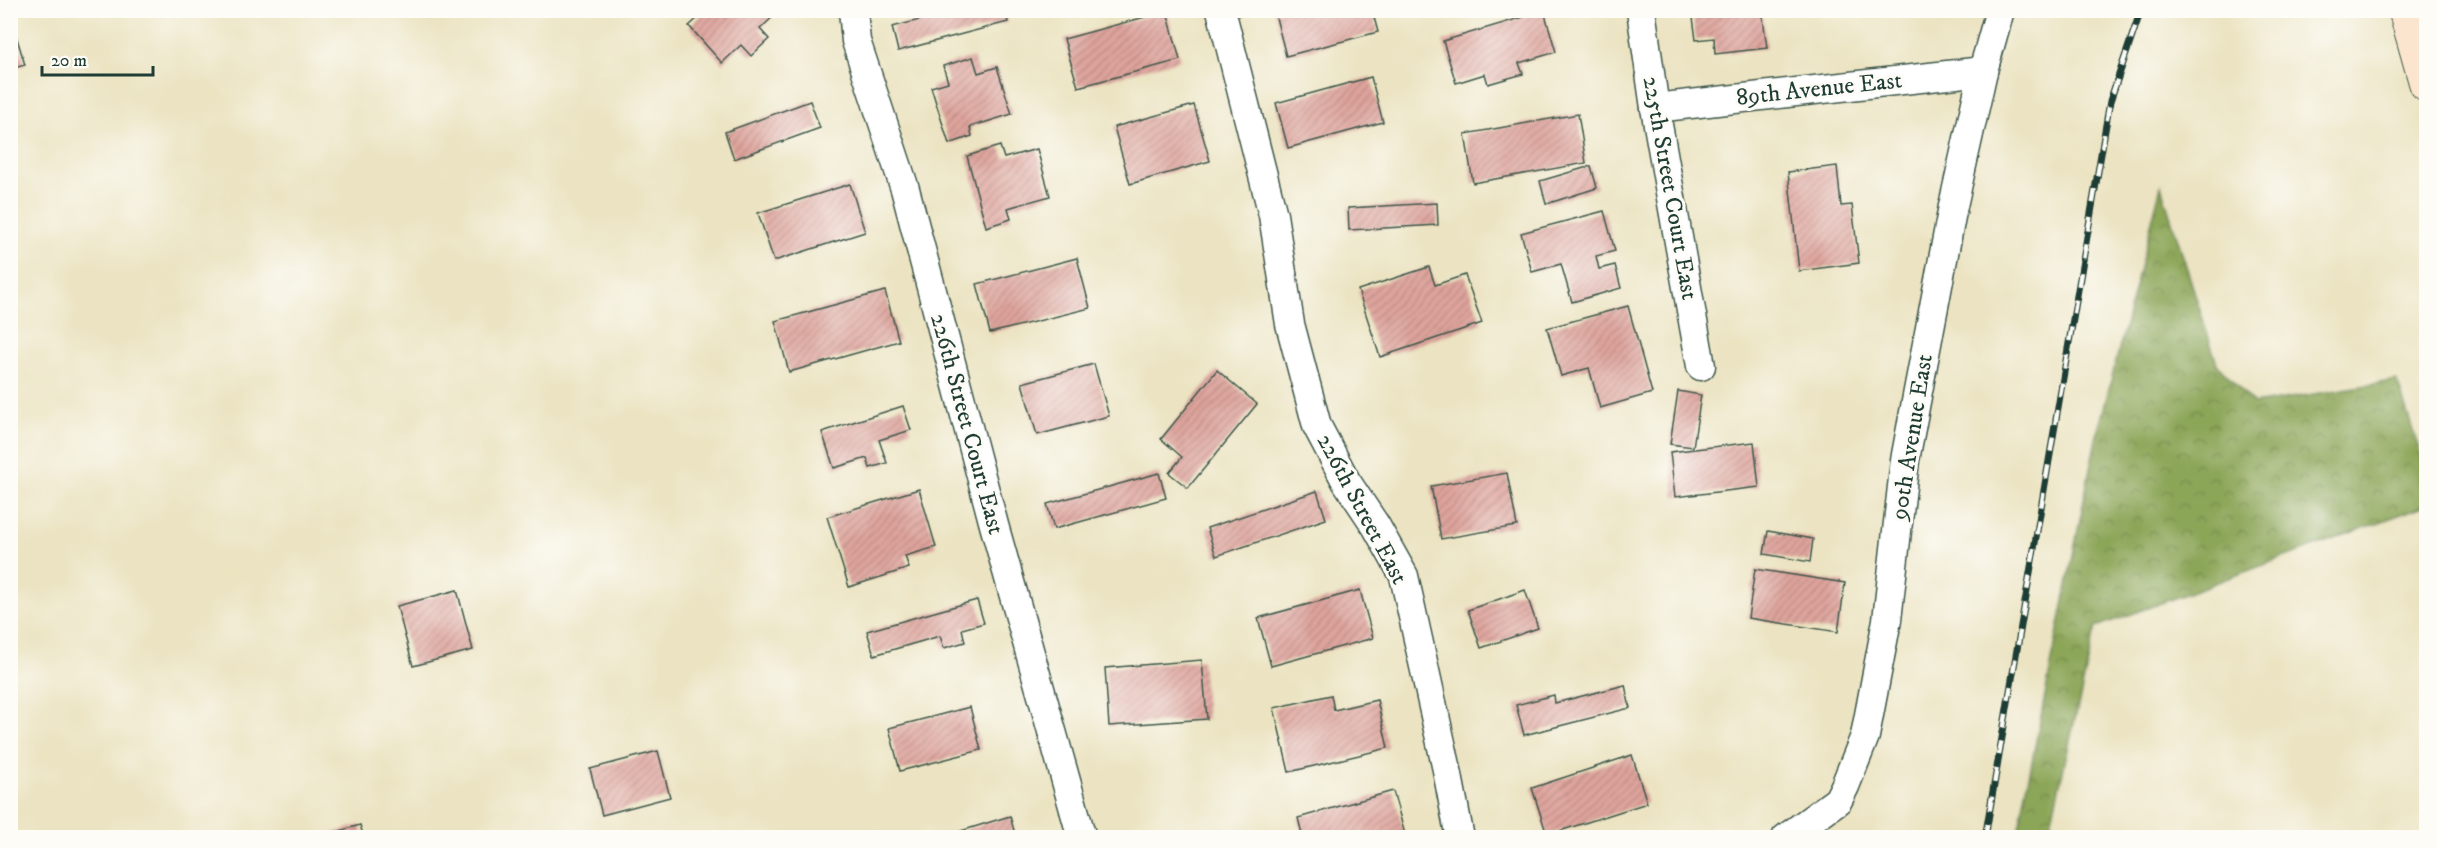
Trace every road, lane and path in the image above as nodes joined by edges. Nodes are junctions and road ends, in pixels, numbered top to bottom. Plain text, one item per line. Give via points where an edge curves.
1 (853, 10) edge
2 (1221, 10) edge
3 (1641, 10) edge
4 (2000, 10) edge
5 (2405, 10) edge
6 (1983, 71) junction
7 (2427, 84) edge
8 (1655, 108) junction
9 (1701, 366) dead end
10 (1459, 833) dead end
11 (1082, 837) edge
12 (1786, 837) edge

1 - 11 street, 226th Street Court East via 856,41 905,189
2 - 10 street, 226th Street East via 1273,215 1290,324 1317,426 1404,576
3 - 8 street, 225th Street Court East
4 - 6 street, 90th Avenue East
5 - 7 main road
6 - 8 street, 89th Avenue East
6 - 12 street, 90th Avenue East via 1905,460 1887,620 1865,736 1838,800
8 - 9 street, 225th Street Court East

